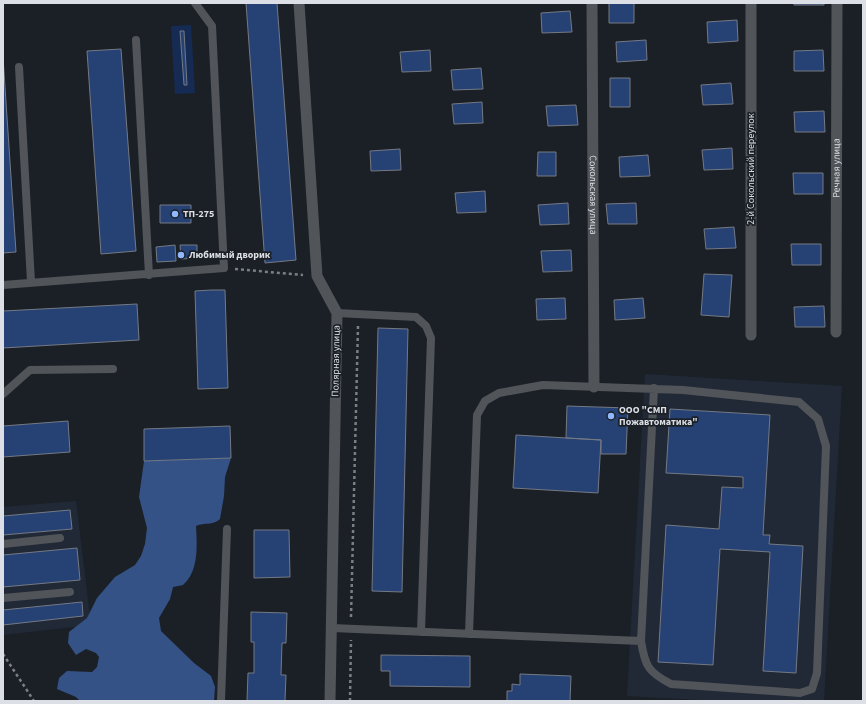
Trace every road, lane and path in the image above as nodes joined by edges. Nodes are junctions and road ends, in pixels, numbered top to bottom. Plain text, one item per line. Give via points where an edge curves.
1 (195, 3) edge
2 (299, 3) edge
3 (592, 3) edge
4 (752, 3) edge
5 (837, 3) edge
6 (136, 40) dead end
7 (19, 67) dead end
8 (224, 268) junction
9 (149, 275) junction
10 (317, 276) junction
11 (31, 282) junction
12 (3, 285) edge
13 (337, 313) junction
14 (358, 314) junction
15 (836, 332) dead end
16 (751, 335) dead end
17 (113, 369) dead end
18 (594, 387) junction
19 (654, 388) junction
20 (3, 394) edge
21 (227, 529) dead end
22 (60, 538) dead end
23 (3, 544) edge
24 (70, 592) dead end
25 (3, 598) edge
26 (332, 628) junction
27 (351, 629) junction
28 (421, 632) junction
29 (469, 634) junction
30 (641, 641) junction
31 (3, 654) edge
32 (34, 701) edge
33 (221, 701) edge
34 (330, 701) edge
35 (350, 701) edge

1 - 8 lane via 212,26
2 - 10 street, Полярная улица
3 - 18 street, Сокольская улица
4 - 16 street, 2-й Сокольский переулок
5 - 15 street, Речная улица
6 - 9 lane
7 - 11 lane
8 - 9 lane
8 - 10 path
9 - 11 lane
10 - 13 street, Полярная улица
11 - 12 lane
13 - 14 lane
13 - 26 street, Полярная улица
14 - 27 path
14 - 28 lane via 416,317 426,326 431,338
17 - 20 lane via 30,370
18 - 19 lane
18 - 29 lane via 543,385 498,393 485,401 477,415
19 - 30 lane
19 - 30 lane via 799,402 818,419 826,446 817,673 812,689 800,693 671,684 654,675 644,659
21 - 33 lane
22 - 23 lane
24 - 25 lane
26 - 27 lane
26 - 34 street, Полярная улица
27 - 28 lane
27 - 35 path
28 - 29 lane
29 - 30 lane
31 - 32 path

